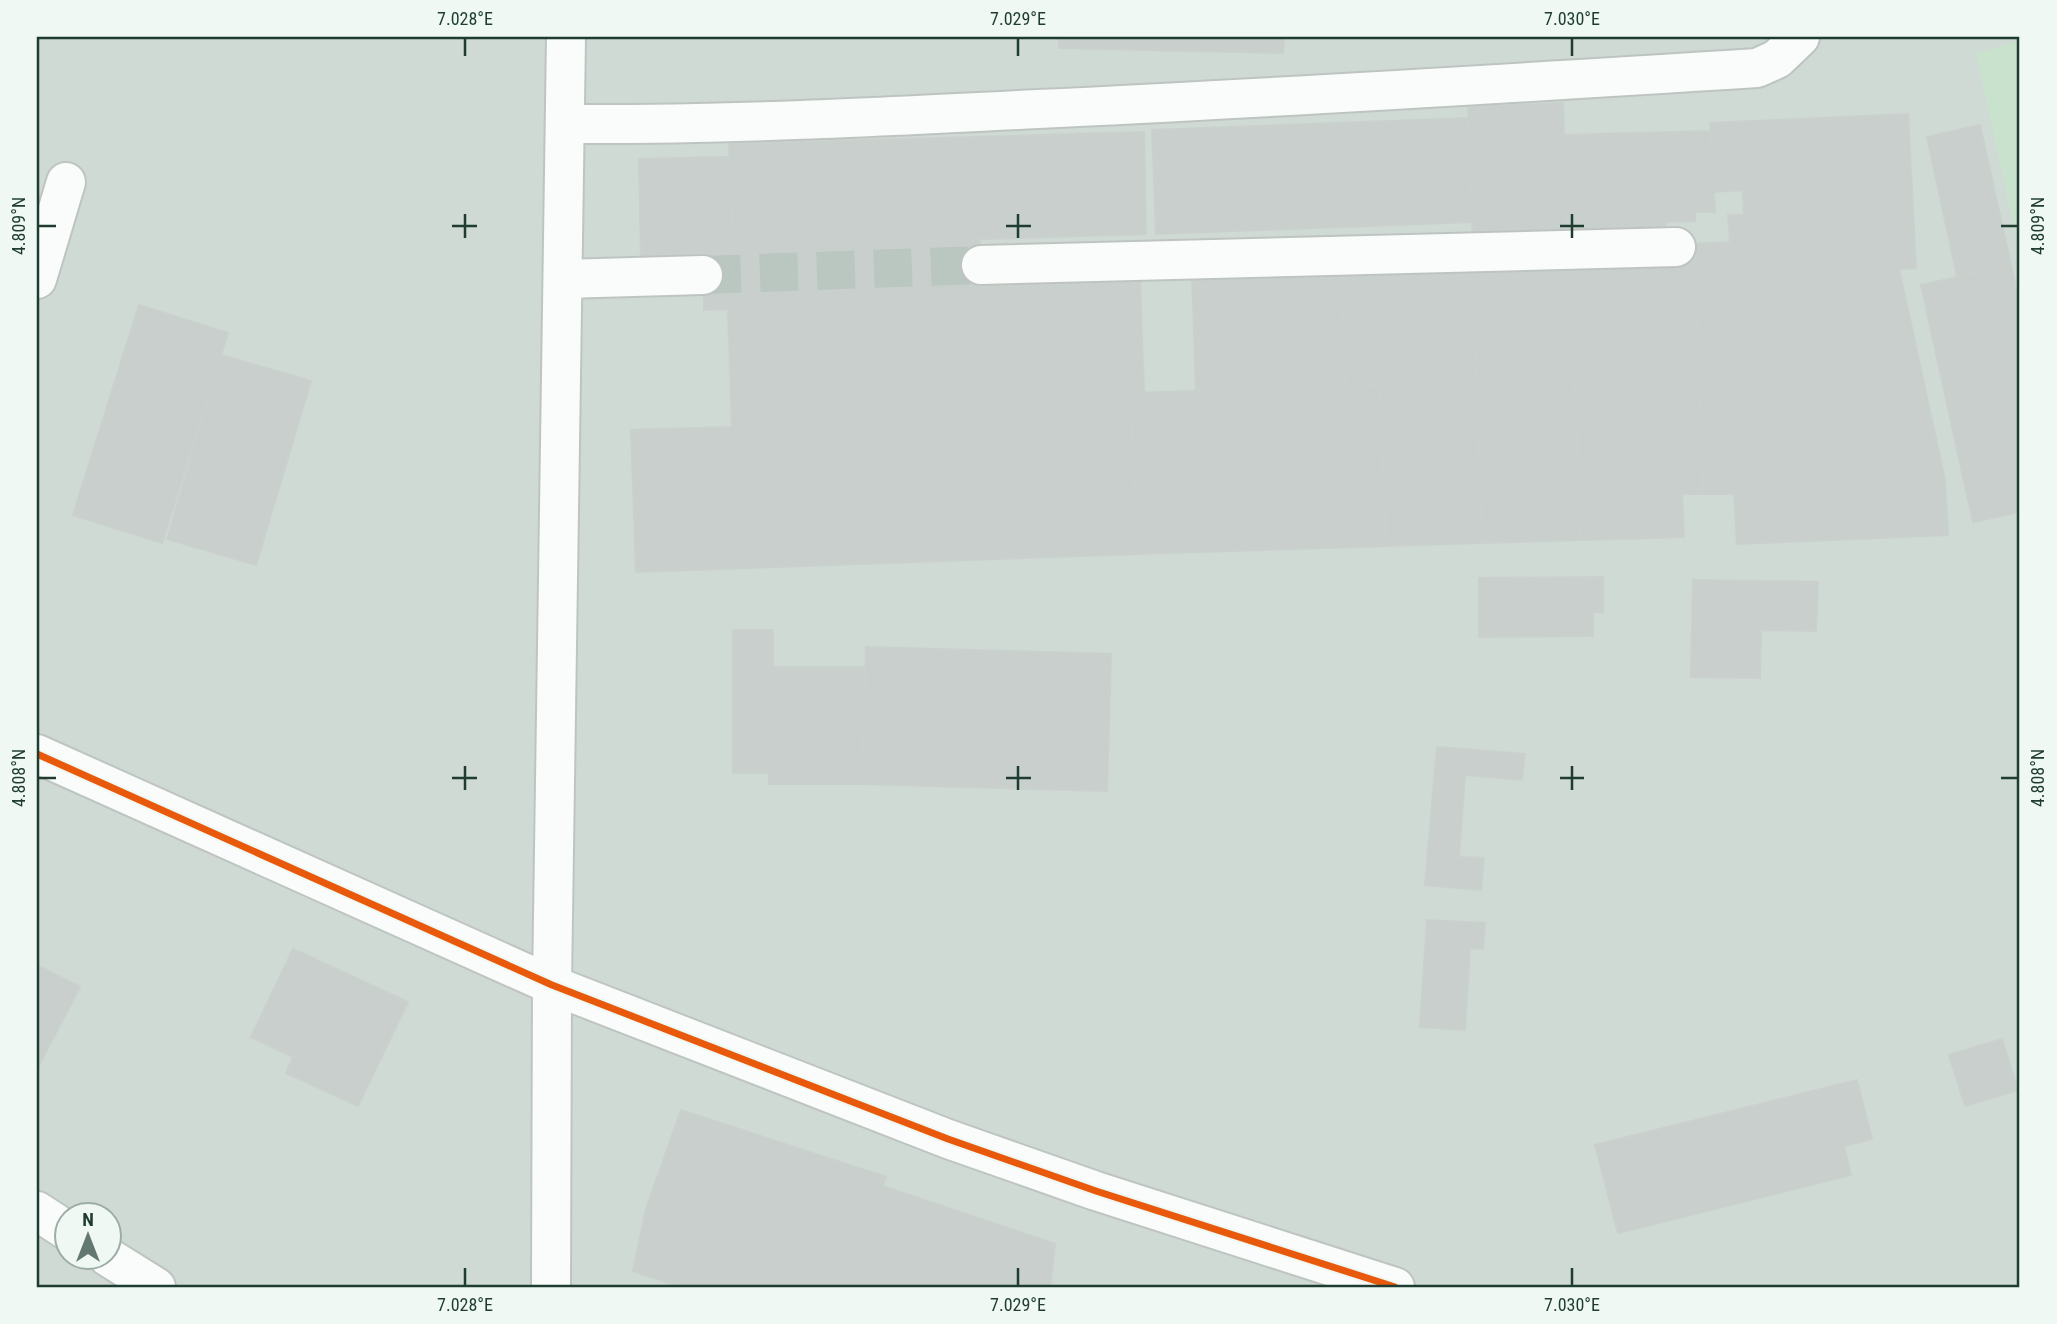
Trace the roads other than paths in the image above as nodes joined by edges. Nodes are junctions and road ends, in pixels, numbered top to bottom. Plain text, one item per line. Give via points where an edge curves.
1 (566, 37) edge
2 (1800, 37) edge
3 (565, 124) junction
4 (66, 182) dead end
5 (1676, 247) dead end
6 (981, 265) tunnel mouth
7 (703, 275) tunnel mouth
8 (37, 279) edge
9 (563, 279) junction
10 (41, 765) edge
11 (552, 985) junction
12 (37, 1211) edge
13 (52, 1221) edge
14 (122, 1266) edge
15 (156, 1287) edge
16 (551, 1287) edge
17 (1395, 1287) edge

1 - 3 street
2 - 3 street via 1777,60 1757,68 1337,95 694,125
3 - 9 street
4 - 8 street
5 - 6 street
7 - 9 street
9 - 11 street
10 - 11 street
11 - 16 street
11 - 17 street via 948,1139
12 - 13 street
14 - 15 street

